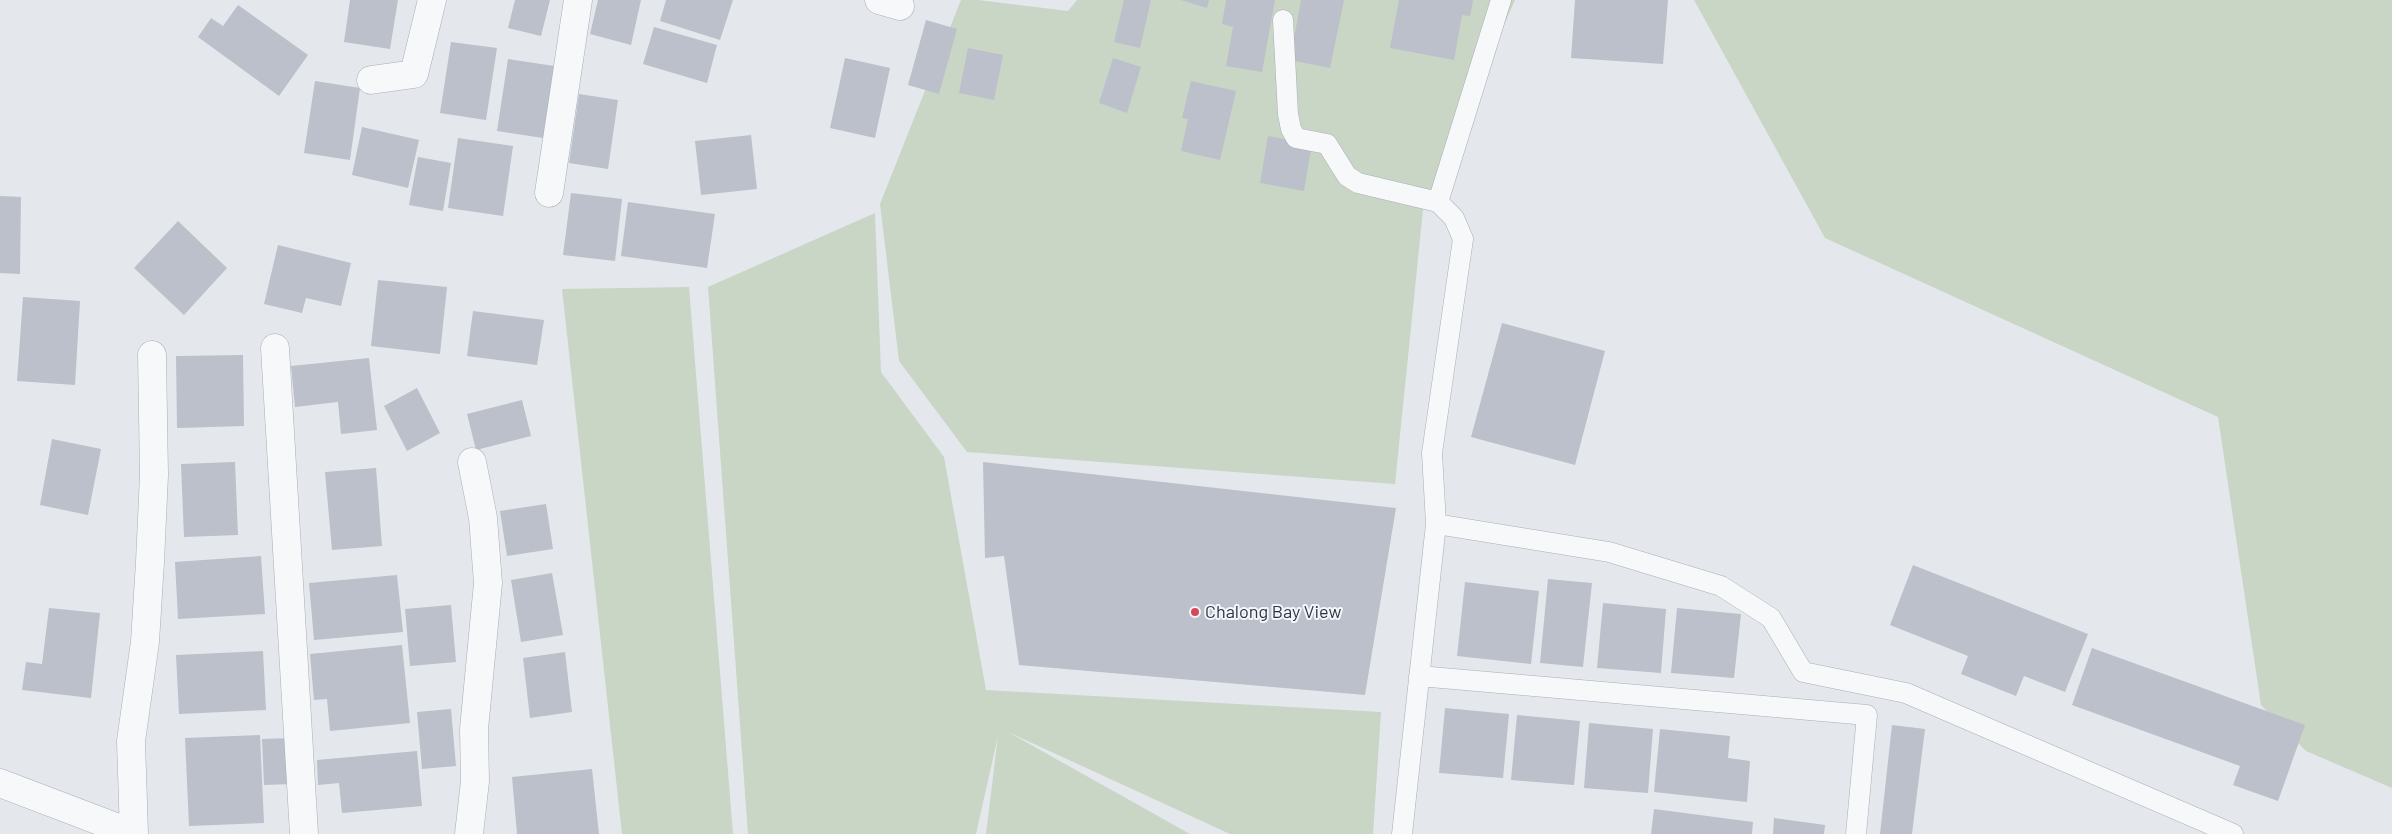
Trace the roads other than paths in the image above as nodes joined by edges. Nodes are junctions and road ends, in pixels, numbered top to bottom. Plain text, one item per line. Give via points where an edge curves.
1 (432, 0) edge
2 (578, 0) edge
3 (1501, 0) edge
4 (1283, 20) dead end
5 (370, 80) dead end
6 (549, 193) dead end
7 (1438, 202) junction
8 (275, 348) dead end
9 (152, 355) dead end
10 (472, 462) dead end
11 (1436, 524) junction
12 (1419, 676) junction
13 (0, 783) edge
14 (134, 834) edge
15 (304, 834) edge
16 (469, 834) edge
17 (1402, 834) edge
18 (1856, 834) edge
19 (2233, 834) edge

1 - 5 street via 414,74
2 - 6 street
3 - 7 lane
4 - 7 lane via 1288,114 1296,138 1327,144 1347,176 1358,183
7 - 11 lane via 1454,218 1462,239 1432,453
8 - 15 street
9 - 14 street via 154,475 145,642 131,741
10 - 16 street via 484,518 488,583 474,729 475,781
11 - 12 lane
11 - 19 lane via 1609,552 1721,586 1771,618 1803,672 1906,693
12 - 17 lane
12 - 18 lane via 1867,716
13 - 14 street

